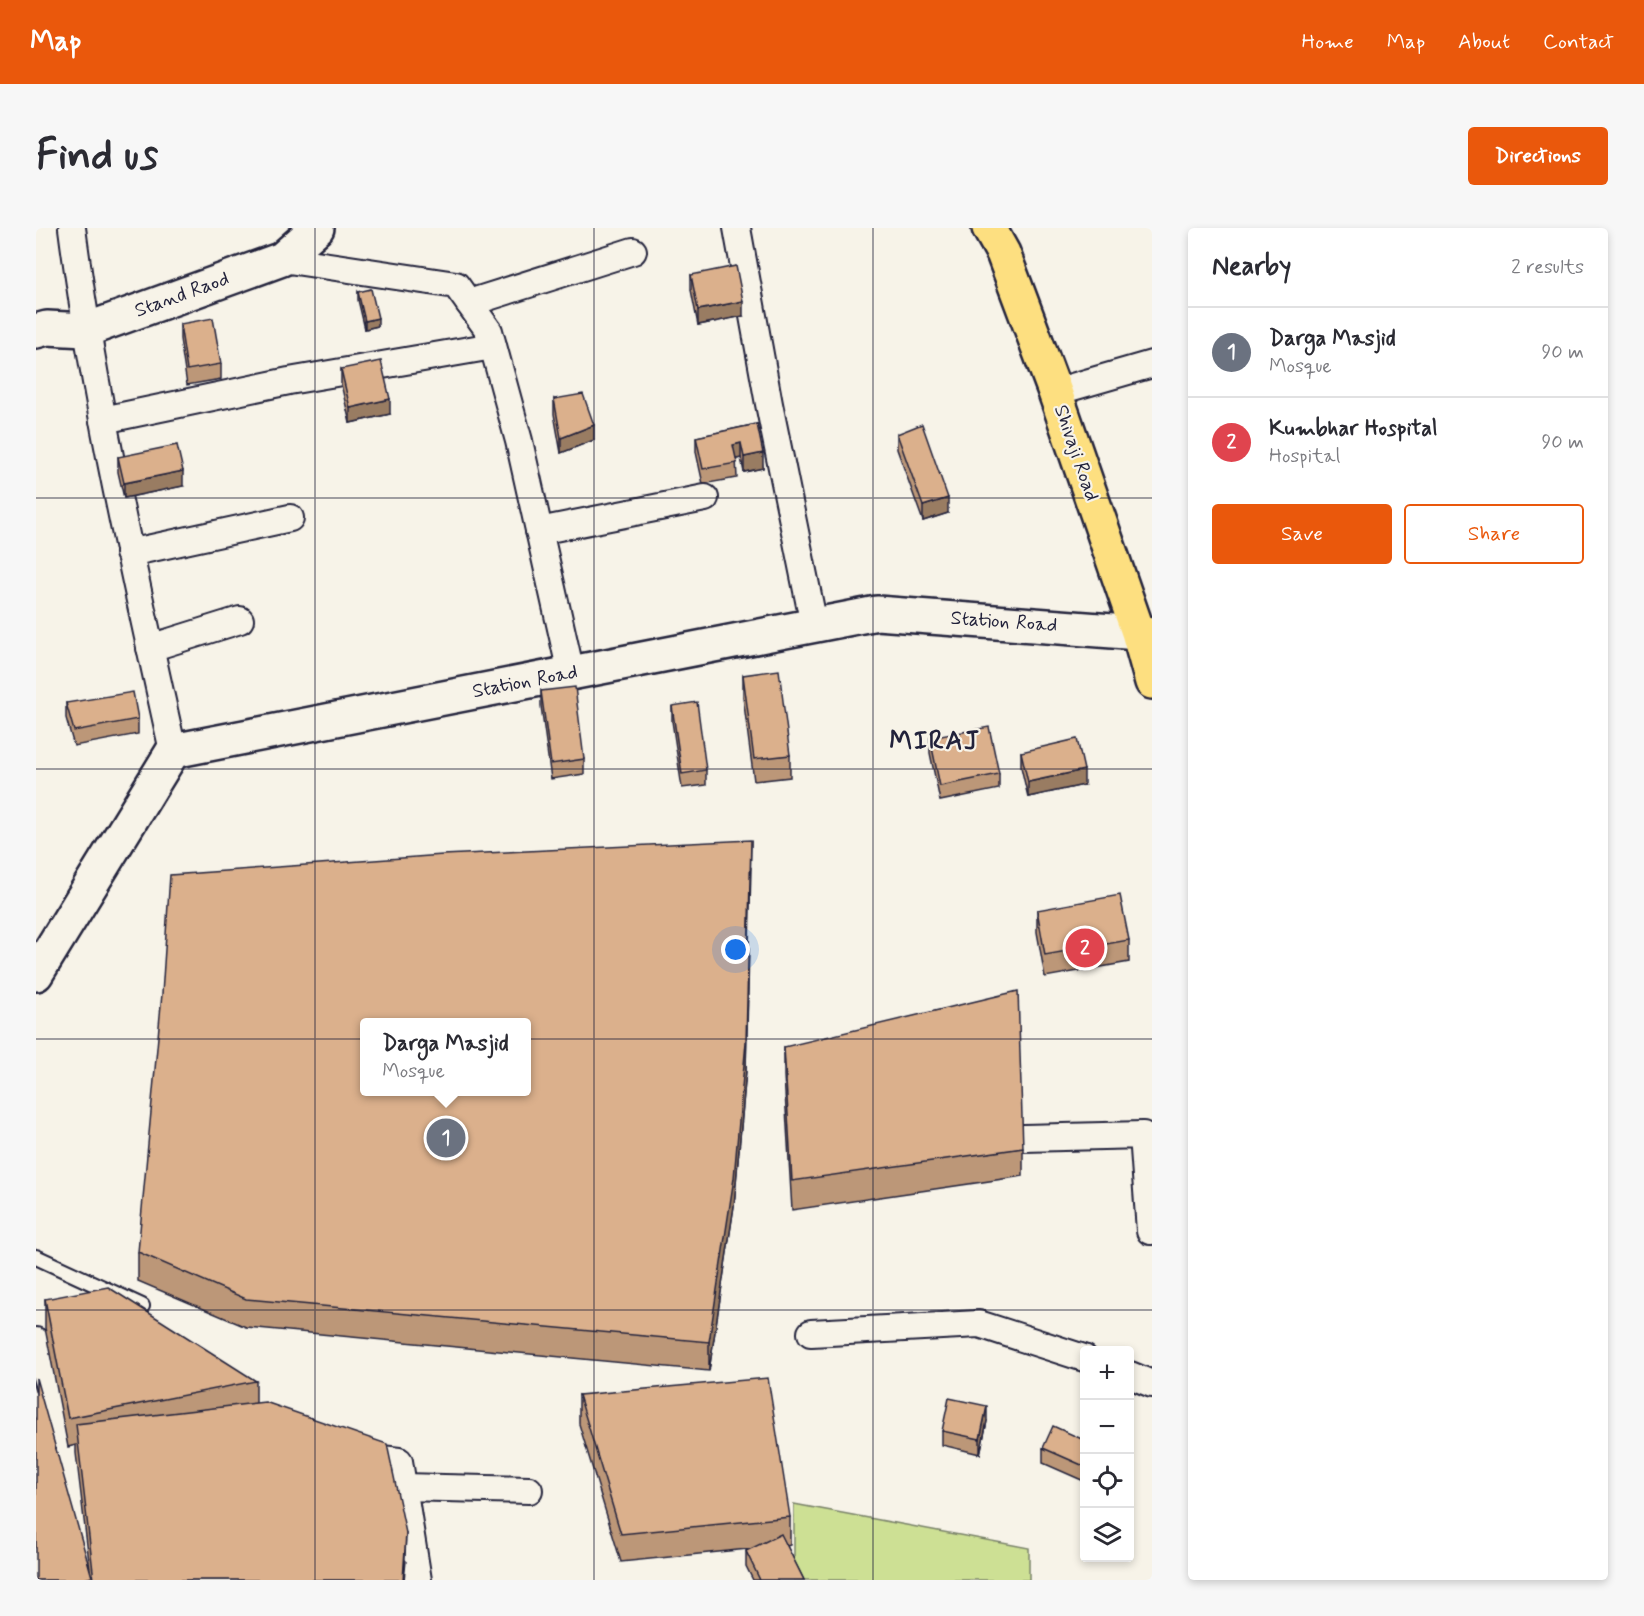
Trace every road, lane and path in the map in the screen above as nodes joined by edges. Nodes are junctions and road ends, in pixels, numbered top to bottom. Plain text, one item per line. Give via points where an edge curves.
1 (72, 228) edge
2 (317, 228) edge
3 (736, 228) edge
4 (989, 228) edge
5 (633, 251) dead end
6 (282, 259) junction
7 (469, 303) junction
8 (86, 330) junction
9 (36, 331) edge
10 (493, 346) junction
11 (1152, 364) edge
12 (1055, 392) junction
13 (103, 420) junction
14 (705, 498) dead end
15 (290, 518) dead end
16 (539, 531) junction
17 (129, 553) junction
18 (240, 620) dead end
19 (814, 625) junction
20 (1145, 633) edge
21 (150, 648) junction
22 (571, 673) junction
23 (1152, 682) edge
24 (173, 752) junction
25 (36, 974) edge
26 (1024, 1138) edge
27 (1152, 1231) edge
28 (36, 1257) edge
29 (142, 1306) edge
30 (812, 1333) dead end
31 (36, 1341) edge
32 (1080, 1357) edge
33 (1134, 1377) edge
34 (1152, 1384) edge
35 (134, 1439) edge
36 (66, 1448) junction
37 (329, 1448) edge
38 (403, 1487) junction
39 (530, 1490) dead end
40 (79, 1580) edge
41 (418, 1580) edge

1 - 8 street
2 - 6 main road, Stand Raod
3 - 19 street
4 - 12 main road, Shivaji Road via 1003,253
5 - 7 street
6 - 7 street via 456,285
6 - 8 main road, Stand Raod
7 - 10 street via 489,331
8 - 9 main road, Stand Raod
8 - 13 street
10 - 13 street via 289,381
10 - 16 street
11 - 12 street
12 - 20 main road, Shivaji Road
13 - 17 street
14 - 16 street
15 - 17 street
16 - 22 street
17 - 21 street
18 - 21 street
19 - 20 main road, Station Road via 877,613
19 - 22 main road, Station Road
20 - 23 main road, Shivaji Road
21 - 24 street
22 - 24 main road, Station Road
24 - 25 main road
26 - 27 street via 1143,1135
28 - 29 lane
30 - 32 street via 979,1324
31 - 36 street
33 - 34 street
35 - 36 street
36 - 40 street
37 - 38 street via 338,1454 399,1461
38 - 39 street
38 - 41 street

